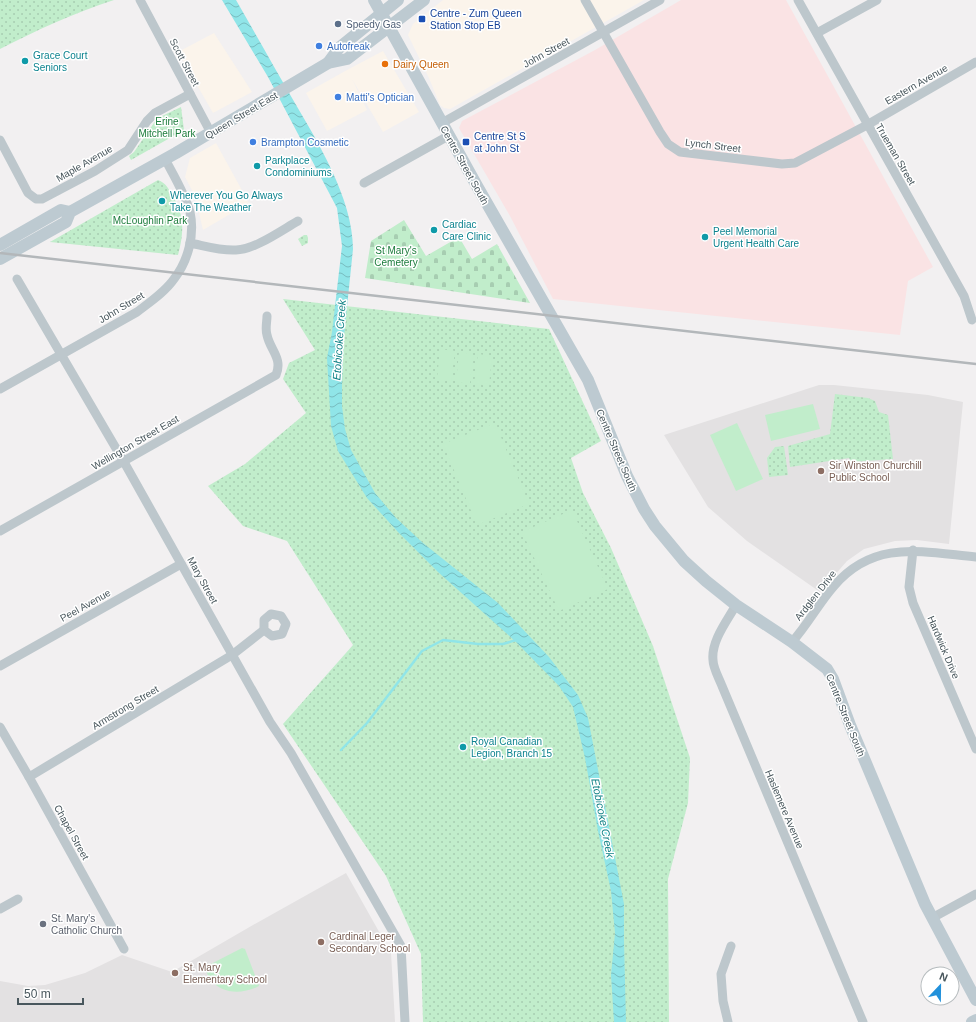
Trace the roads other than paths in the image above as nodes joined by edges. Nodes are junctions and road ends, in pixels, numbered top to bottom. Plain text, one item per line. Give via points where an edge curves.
1 (140, 0) edge
2 (374, 0) edge
3 (398, 0) edge
4 (424, 0) edge
5 (585, 0) edge
6 (660, 0) edge
7 (798, 0) edge
8 (876, 0) edge
9 (381, 14) junction
10 (389, 27) junction
11 (603, 33) junction
12 (817, 33) junction
13 (976, 62) edge
14 (328, 63) junction
15 (190, 94) junction
16 (442, 123) junction
17 (867, 125) junction
18 (211, 133) junction
19 (450, 136) junction
20 (0, 140) edge
21 (165, 159) junction
22 (364, 183) dead end
23 (70, 212) junction
24 (298, 221) dead end
25 (190, 243) junction
26 (0, 245) edge
27 (0, 259) edge
28 (17, 279) dead end
29 (267, 316) dead end
30 (972, 320) dead end
31 (61, 354) junction
32 (0, 389) edge
33 (124, 462) junction
34 (0, 531) edge
35 (913, 550) junction
36 (976, 557) edge
37 (181, 564) junction
38 (736, 605) junction
39 (264, 630) dead end
40 (792, 642) junction
41 (232, 655) junction
42 (0, 666) edge
43 (0, 727) edge
44 (976, 749) edge
45 (29, 777) junction
46 (976, 894) edge
47 (18, 899) dead end
48 (0, 909) edge
49 (932, 918) junction
50 (731, 946) dead end
51 (124, 949) dead end
52 (976, 1000) edge
53 (976, 1020) edge
54 (405, 1022) edge
55 (728, 1022) edge
56 (863, 1022) edge
57 (972, 1022) edge

1 - 15 street, Scott Street
2 - 9 street, Centre Street South
3 - 9 street, Queen Street East
4 - 10 street, Queen Street East
5 - 11 street, Lynch Street
6 - 11 street, John Street
7 - 12 street, Trueman Street
8 - 12 street
9 - 10 street, Centre Street South
9 - 14 street, Queen Street East via 339,48
10 - 14 street, Queen Street East via 347,59
10 - 16 street, Centre Street South
11 - 16 street, John Street
11 - 17 street, Lynch Street via 660,132 668,144 680,152 782,164 795,163
12 - 17 street, Trueman Street
13 - 17 street, Eastern Avenue
14 - 18 street, Queen Street East
15 - 18 street, Scott Street
15 - 20 street, Maple Avenue via 155,113 128,150 42,199 36,199 28,193
16 - 19 street, Centre Street South
17 - 30 street, Trueman Street via 964,296
18 - 21 street, Queen Street East
19 - 22 street
19 - 38 street, Centre Street South via 588,380 627,476 644,509 684,561
21 - 23 street, Queen Street East
21 - 25 street, John Street via 186,199 191,226
23 - 26 street, Queen Street East via 61,210
23 - 27 street, Queen Street East via 66,222
24 - 25 street via 252,246 238,250 224,250
25 - 31 street, John Street via 175,279 154,299 137,312
28 - 31 street, Mary Street
29 - 33 street, Wellington Street East via 267,335 277,358 276,375
31 - 32 street, John Street
31 - 33 street, Mary Street
33 - 34 street, Wellington Street East
33 - 37 street, Mary Street
35 - 36 street, Ardglen Drive
35 - 40 street, Ardglen Drive via 878,556 860,563 845,574 826,595
35 - 44 street, Hardwick Drive via 908,587 913,603
37 - 41 street, Mary Street
37 - 42 street, Peel Avenue
38 - 40 street, Centre Street South
38 - 56 street, Haslemere Avenue via 717,639 713,661
39 - 41 street, Armstrong Street
40 - 49 street, Centre Street South via 827,669 833,679
41 - 45 street, Armstrong Street
41 - 54 street, Mary Street via 401,946
43 - 45 street, Chapel Street
45 - 51 street, Chapel Street
46 - 49 street
47 - 48 street
49 - 52 street, Centre Street South
50 - 55 street via 721,974
53 - 57 street

